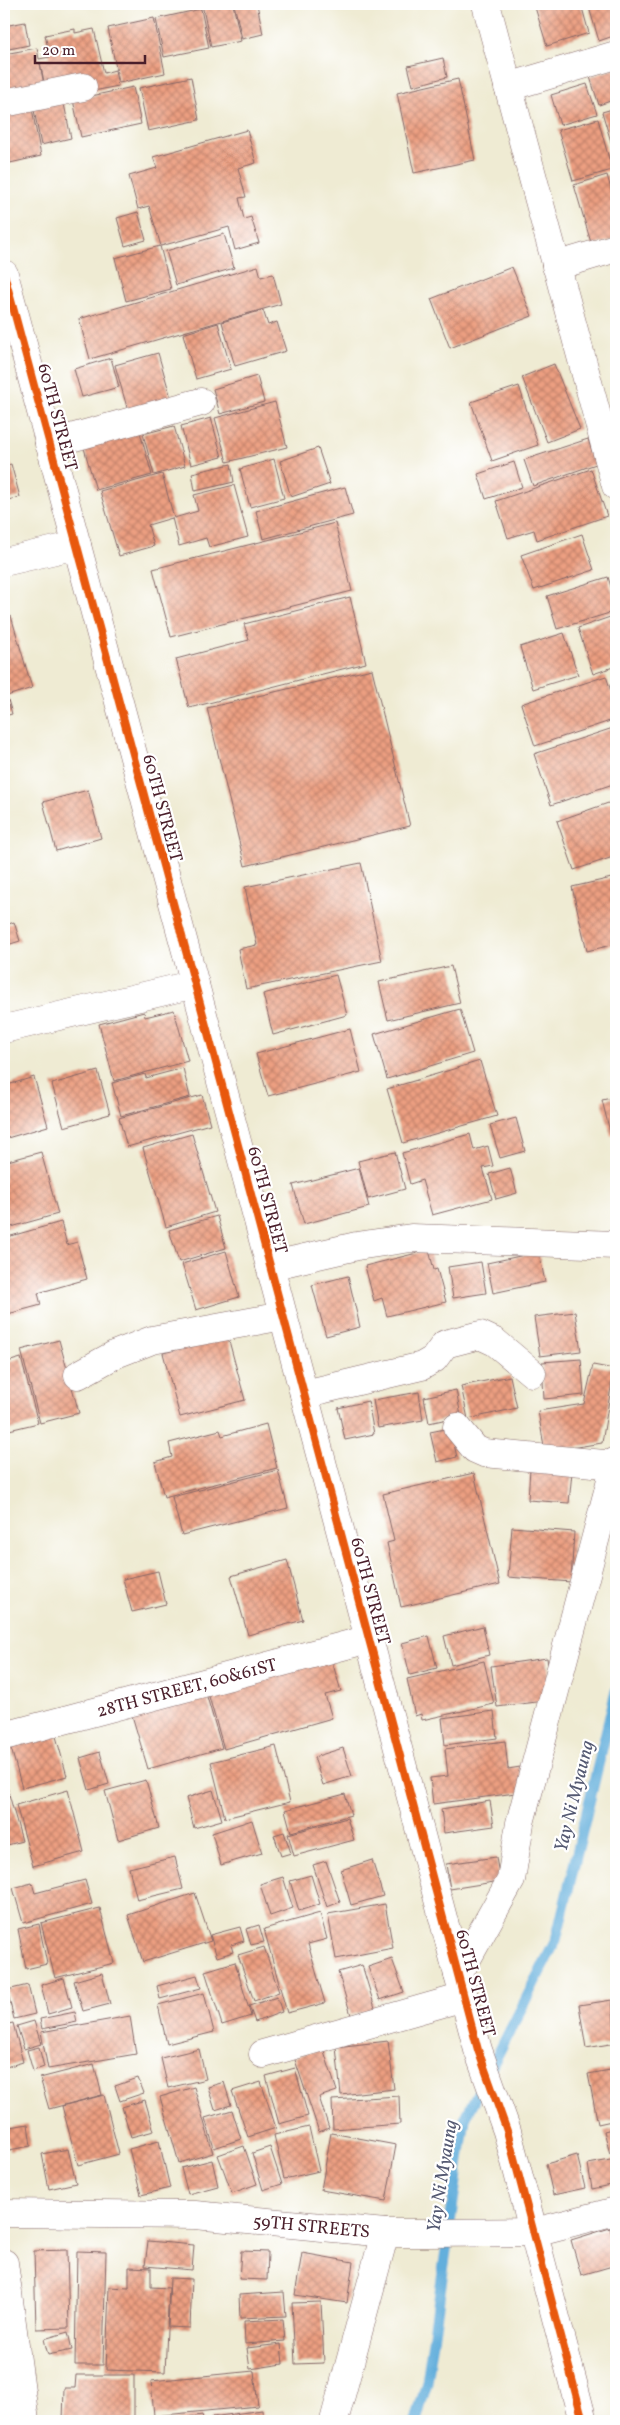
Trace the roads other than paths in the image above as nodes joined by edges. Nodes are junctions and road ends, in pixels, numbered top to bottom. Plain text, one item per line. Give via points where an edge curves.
1 (486, 4) edge
2 (616, 55) edge
3 (83, 87) dead end
4 (508, 87) junction
5 (4, 103) edge
6 (616, 248) edge
7 (556, 266) junction
8 (4, 274) edge
9 (201, 402) dead end
10 (49, 444) junction
11 (616, 486) edge
12 (77, 545) junction
13 (4, 562) edge
14 (195, 984) junction
15 (4, 1029) edge
16 (616, 1245) edge
17 (270, 1266) junction
18 (283, 1316) junction
19 (532, 1373) dead end
20 (78, 1375) dead end
21 (304, 1394) junction
22 (457, 1427) dead end
23 (616, 1463) edge
24 (369, 1639) junction
25 (4, 1736) edge
26 (461, 1986) junction
27 (263, 2054) dead end
28 (616, 2211) edge
29 (4, 2212) edge
30 (534, 2232) junction
31 (386, 2233) junction
32 (4, 2263) edge
33 (25, 2421) edge
34 (334, 2421) edge
35 (582, 2421) edge

1 - 4 street
2 - 4 street
3 - 5 street
4 - 7 street
6 - 7 street
7 - 11 street
8 - 10 street, 60TH STREET
9 - 10 street
10 - 12 street, 60TH STREET
12 - 13 street
12 - 14 street, 60TH STREET
14 - 15 street
14 - 17 street, 60TH STREET
16 - 17 street via 411,1238 357,1246
17 - 18 street, 60TH STREET
18 - 20 street via 152,1340 116,1354
18 - 21 street, 60TH STREET
19 - 21 street via 495,1342 480,1334 445,1344 434,1359 422,1366
21 - 24 street, 60TH STREET
22 - 23 street via 475,1449 484,1453
23 - 26 street via 520,1823 511,1880
24 - 25 street, 28TH STREET, 60&61ST
24 - 26 street, 60TH STREET
26 - 27 street
26 - 30 street, 60TH STREET via 478,2050 507,2132
28 - 30 street, 59TH STREETS
29 - 31 street, 59TH STREETS via 195,2215
30 - 31 street, 59TH STREETS
30 - 35 street, 60TH STREET
31 - 34 street
32 - 33 street

